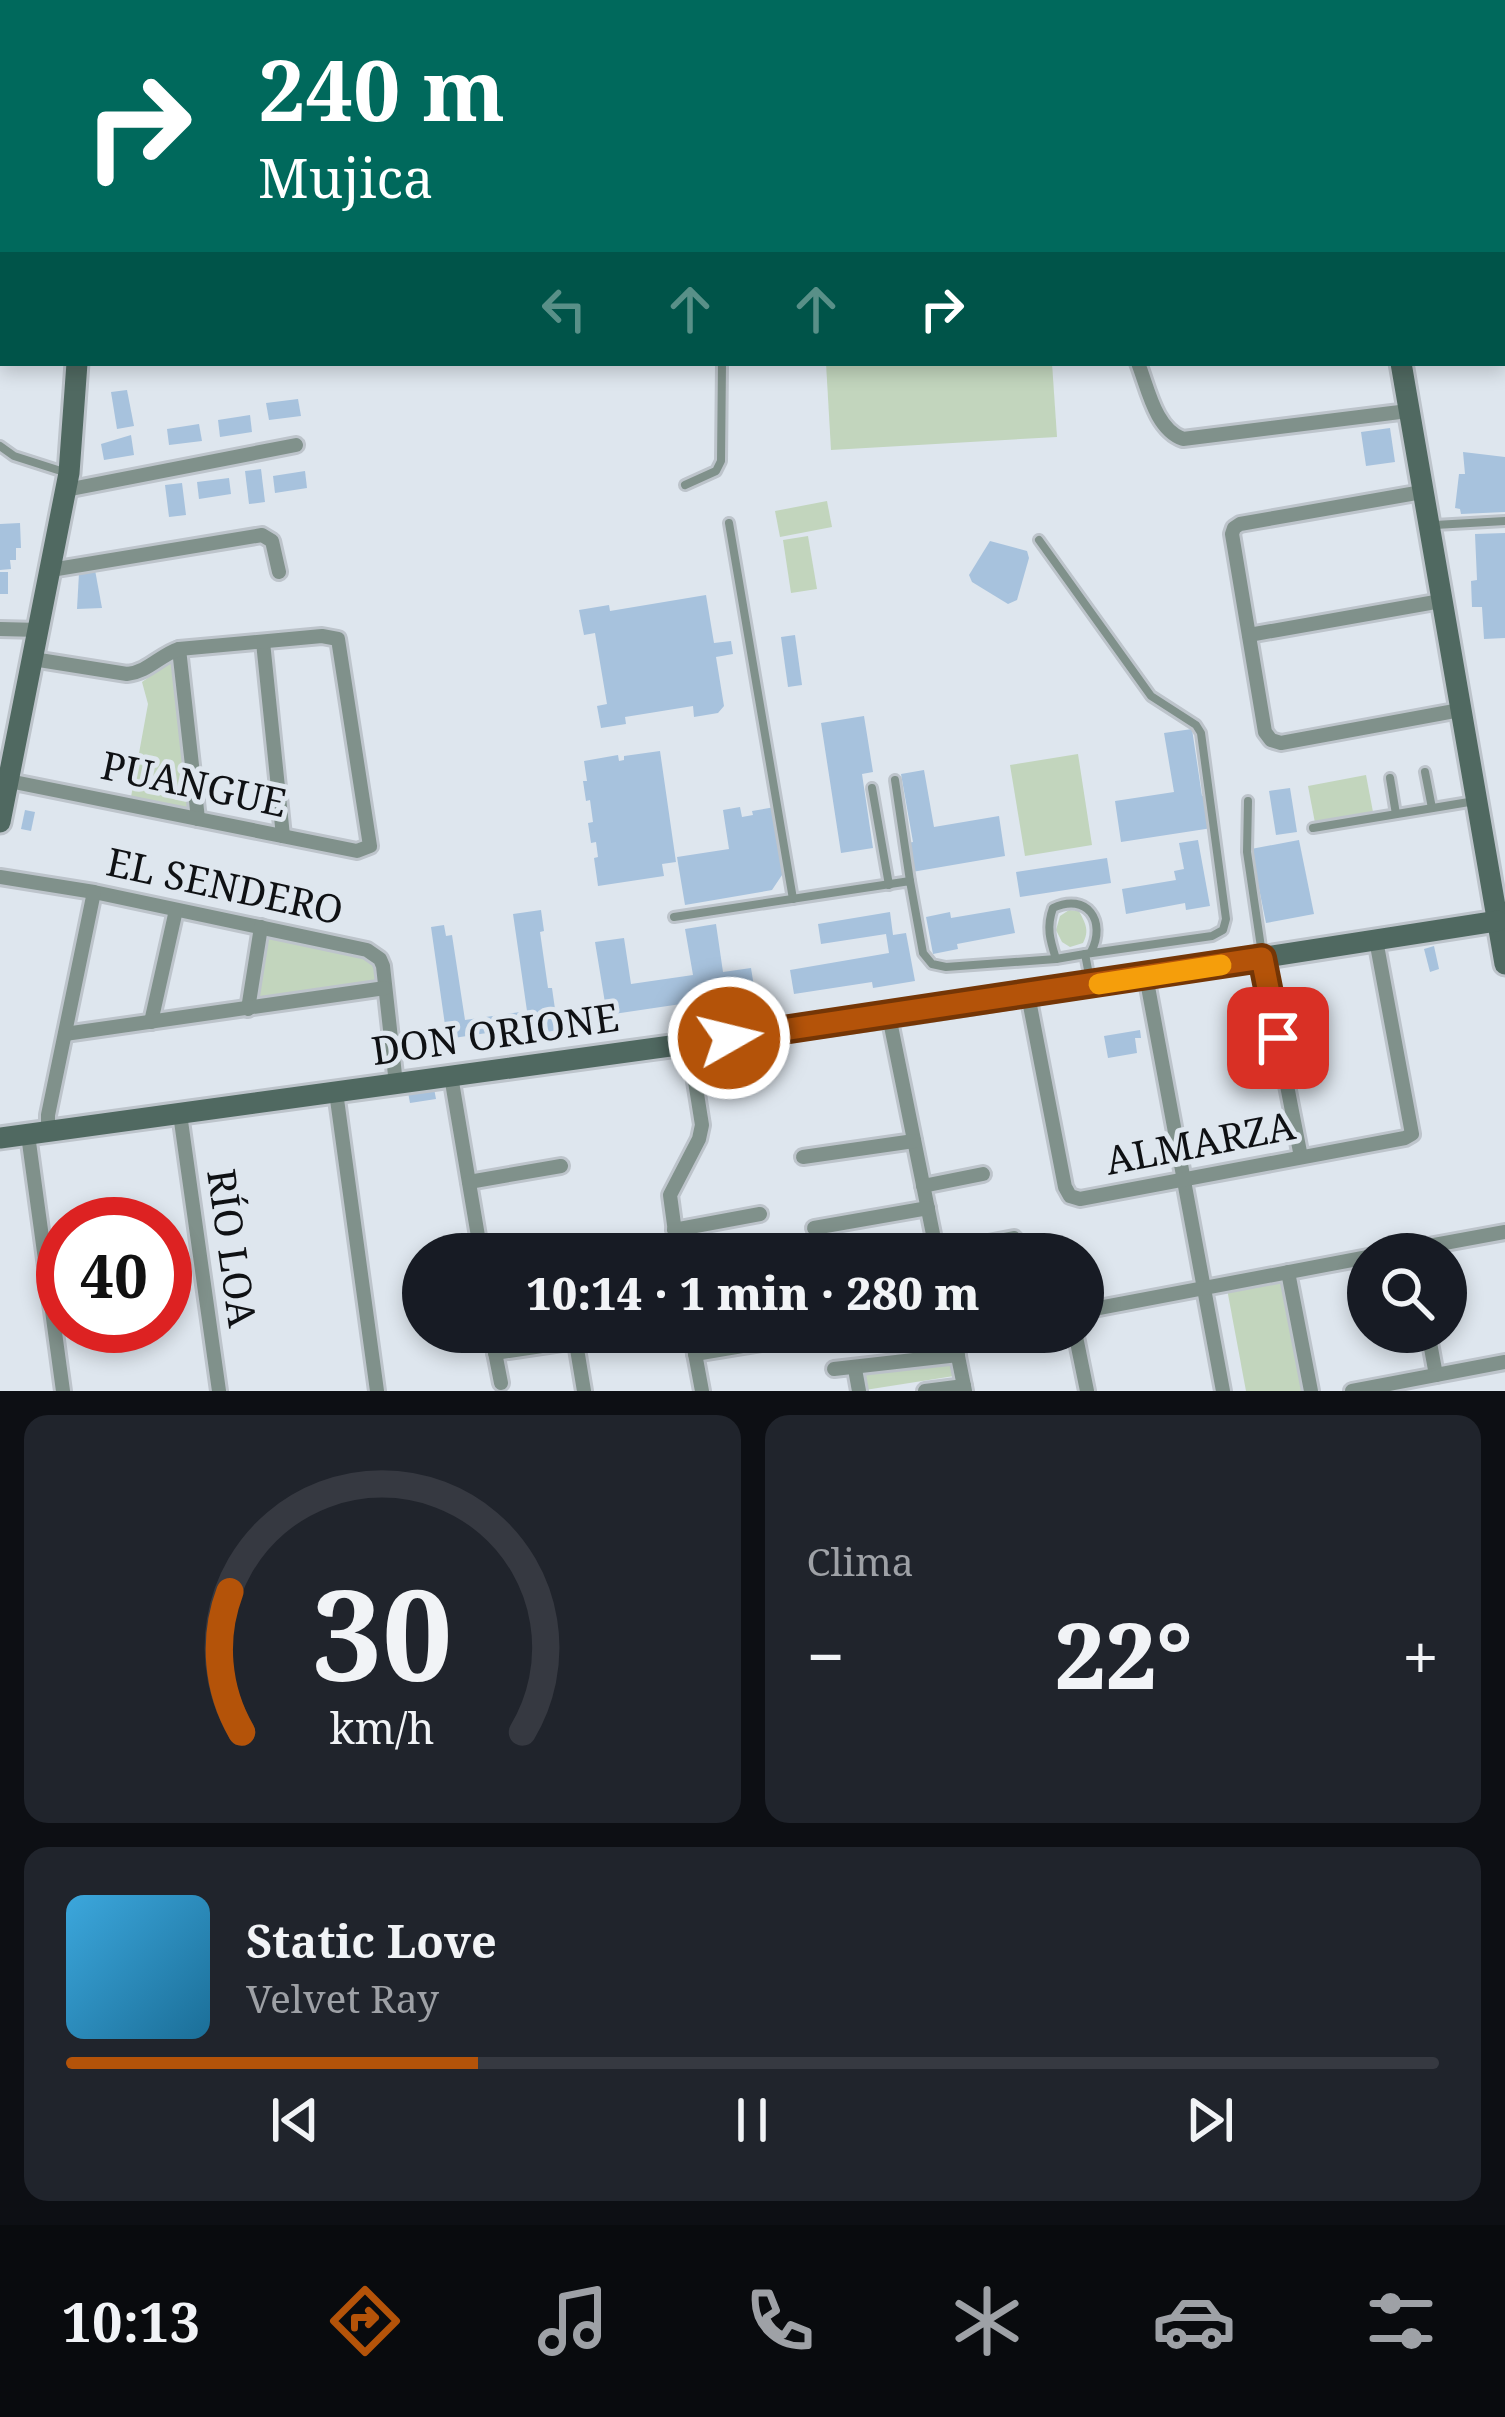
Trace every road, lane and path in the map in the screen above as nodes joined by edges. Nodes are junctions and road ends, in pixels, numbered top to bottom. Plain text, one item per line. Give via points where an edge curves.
1 (77, 366) edge
2 (722, 366) edge
3 (1139, 366) edge
4 (1401, 366) edge
5 (1408, 410) junction
6 (296, 445) dead end
7 (0, 446) edge
8 (67, 482) junction
9 (685, 485) dead end
10 (1422, 492) junction
11 (1505, 521) edge
12 (729, 523) dead end
13 (1428, 526) junction
14 (1039, 540) dead end
15 (50, 570) junction
16 (279, 572) dead end
17 (1442, 601) junction
18 (0, 629) edge
19 (39, 630) junction
20 (1249, 635) junction
21 (263, 642) junction
22 (179, 649) junction
23 (33, 659) junction
24 (1460, 710) junction
25 (1425, 772) dead end
26 (1390, 778) dead end
27 (895, 780) dead end
28 (872, 788) dead end
29 (5, 791) edge
30 (1248, 801) dead end
31 (1476, 801) junction
32 (1432, 808) junction
33 (1396, 814) junction
34 (198, 819) junction
35 (0, 823) edge
36 (1312, 828) dead end
37 (283, 836) junction
38 (1492, 838) edge
39 (0, 877) edge
40 (910, 881) junction
41 (889, 885) junction
42 (94, 892) junction
43 (793, 899) junction
44 (176, 910) junction
45 (674, 917) dead end
46 (261, 927) junction
47 (1501, 932) edge
48 (1376, 940) junction
49 (1088, 953) junction
50 (1262, 958) junction
51 (1056, 959) junction
52 (1505, 964) edge
53 (1146, 976) junction
54 (1090, 985) junction
55 (385, 988) junction
56 (1028, 994) junction
57 (248, 1009) junction
58 (889, 1016) junction
59 (151, 1022) junction
60 (65, 1034) junction
61 (689, 1044) junction
62 (451, 1076) junction
63 (396, 1084) junction
64 (336, 1092) junction
65 (180, 1114) junction
66 (38, 1133) junction
67 (0, 1138) edge
68 (914, 1141) junction
69 (803, 1157) dead end
70 (1300, 1157) junction
71 (561, 1166) dead end
72 (983, 1174) dead end
73 (1185, 1179) junction
74 (469, 1183) junction
75 (923, 1186) junction
76 (928, 1208) junction
77 (760, 1214) dead end
78 (814, 1228) dead end
79 (674, 1230) junction
80 (1505, 1232) edge
81 (477, 1233) edge
82 (674, 1233) edge
83 (933, 1233) edge
84 (1467, 1240) edge
85 (1347, 1261) edge
86 (1288, 1272) junction
87 (1205, 1287) junction
88 (1104, 1307) edge
89 (495, 1353) edge
90 (578, 1353) edge
91 (701, 1353) edge
92 (1080, 1353) edge
93 (1432, 1353) edge
94 (695, 1354) joint
95 (958, 1355) joint
96 (1505, 1362) edge
97 (855, 1369) junction
98 (834, 1370) dead end
99 (1436, 1375) junction
100 (501, 1383) dead end
101 (964, 1389) edge
102 (63, 1391) edge
103 (219, 1391) edge
104 (376, 1391) edge
105 (584, 1391) edge
106 (702, 1391) edge
107 (859, 1391) edge
108 (925, 1391) edge
109 (1087, 1391) edge
110 (1223, 1391) edge
111 (1311, 1391) edge
112 (1353, 1391) edge

1 - 8 street
2 - 9 lane via 722,461
3 - 5 street via 1164,426 1183,439
4 - 5 street
5 - 10 street
6 - 8 street
7 - 8 lane
8 - 15 street
10 - 13 street
10 - 20 street via 1234,528
11 - 13 lane
12 - 43 lane
13 - 17 street
14 - 49 lane via 1151,696 1201,733 1226,919 1212,937
15 - 16 street via 262,535 272,542
15 - 19 street
17 - 20 street
17 - 24 street
18 - 19 street
19 - 23 street
20 - 24 street via 1270,740
21 - 22 street
21 - 37 street
21 - 37 street, PUANGUE via 333,637 341,644 370,846 357,851
22 - 23 street via 127,674
22 - 34 street
23 - 29 street via 13,714
24 - 31 street
25 - 32 lane
26 - 33 lane
27 - 40 lane
28 - 41 lane
29 - 34 street, PUANGUE
29 - 35 street
30 - 50 lane
31 - 32 lane
31 - 38 street
32 - 33 lane
33 - 36 lane
34 - 37 street, PUANGUE
38 - 47 street
39 - 42 street, EL SENDERO
40 - 41 lane
40 - 51 lane via 922,953 932,964
41 - 43 lane
42 - 44 street, EL SENDERO
42 - 60 street
43 - 45 lane
44 - 46 street, EL SENDERO
44 - 59 street
46 - 55 street, EL SENDERO via 367,950 380,959
46 - 57 street
47 - 48 street, DON ORIONE
47 - 52 street
48 - 50 street, DON ORIONE
48 - 70 street, ALMARZA via 1412,1134
49 - 51 lane
49 - 51 lane via 1098,927 1082,904 1064,903 1048,920
49 - 54 lane
50 - 53 street, DON ORIONE
50 - 70 street
53 - 54 street, DON ORIONE
53 - 73 street
54 - 56 street, DON ORIONE
55 - 57 street
55 - 63 street
56 - 58 street, DON ORIONE
56 - 73 street, ALMARZA via 1070,1196
57 - 59 street
58 - 61 street, DON ORIONE
58 - 68 street
59 - 60 street
60 - 66 street
61 - 62 street, DON ORIONE
61 - 79 street via 701,1133 670,1195
62 - 63 street, DON ORIONE
62 - 74 street
63 - 64 street, DON ORIONE
64 - 65 street, DON ORIONE
64 - 104 street
65 - 66 street, DON ORIONE
65 - 103 street, RÍO LOA
66 - 67 street, DON ORIONE
66 - 102 street
68 - 69 street
68 - 75 street
70 - 73 street, ALMARZA
71 - 74 street
72 - 75 street
73 - 87 street
74 - 81 street
75 - 76 street
76 - 78 street
76 - 83 street
77 - 79 street
79 - 82 street
80 - 84 street
85 - 86 street
86 - 87 street
86 - 111 street
87 - 88 street
87 - 110 street
89 - 100 street
90 - 105 street
91 - 94 street
92 - 109 street
93 - 99 street
94 - 106 street
95 - 97 street
95 - 101 street
96 - 99 street
97 - 98 street
97 - 107 street
99 - 112 street
101 - 108 street

